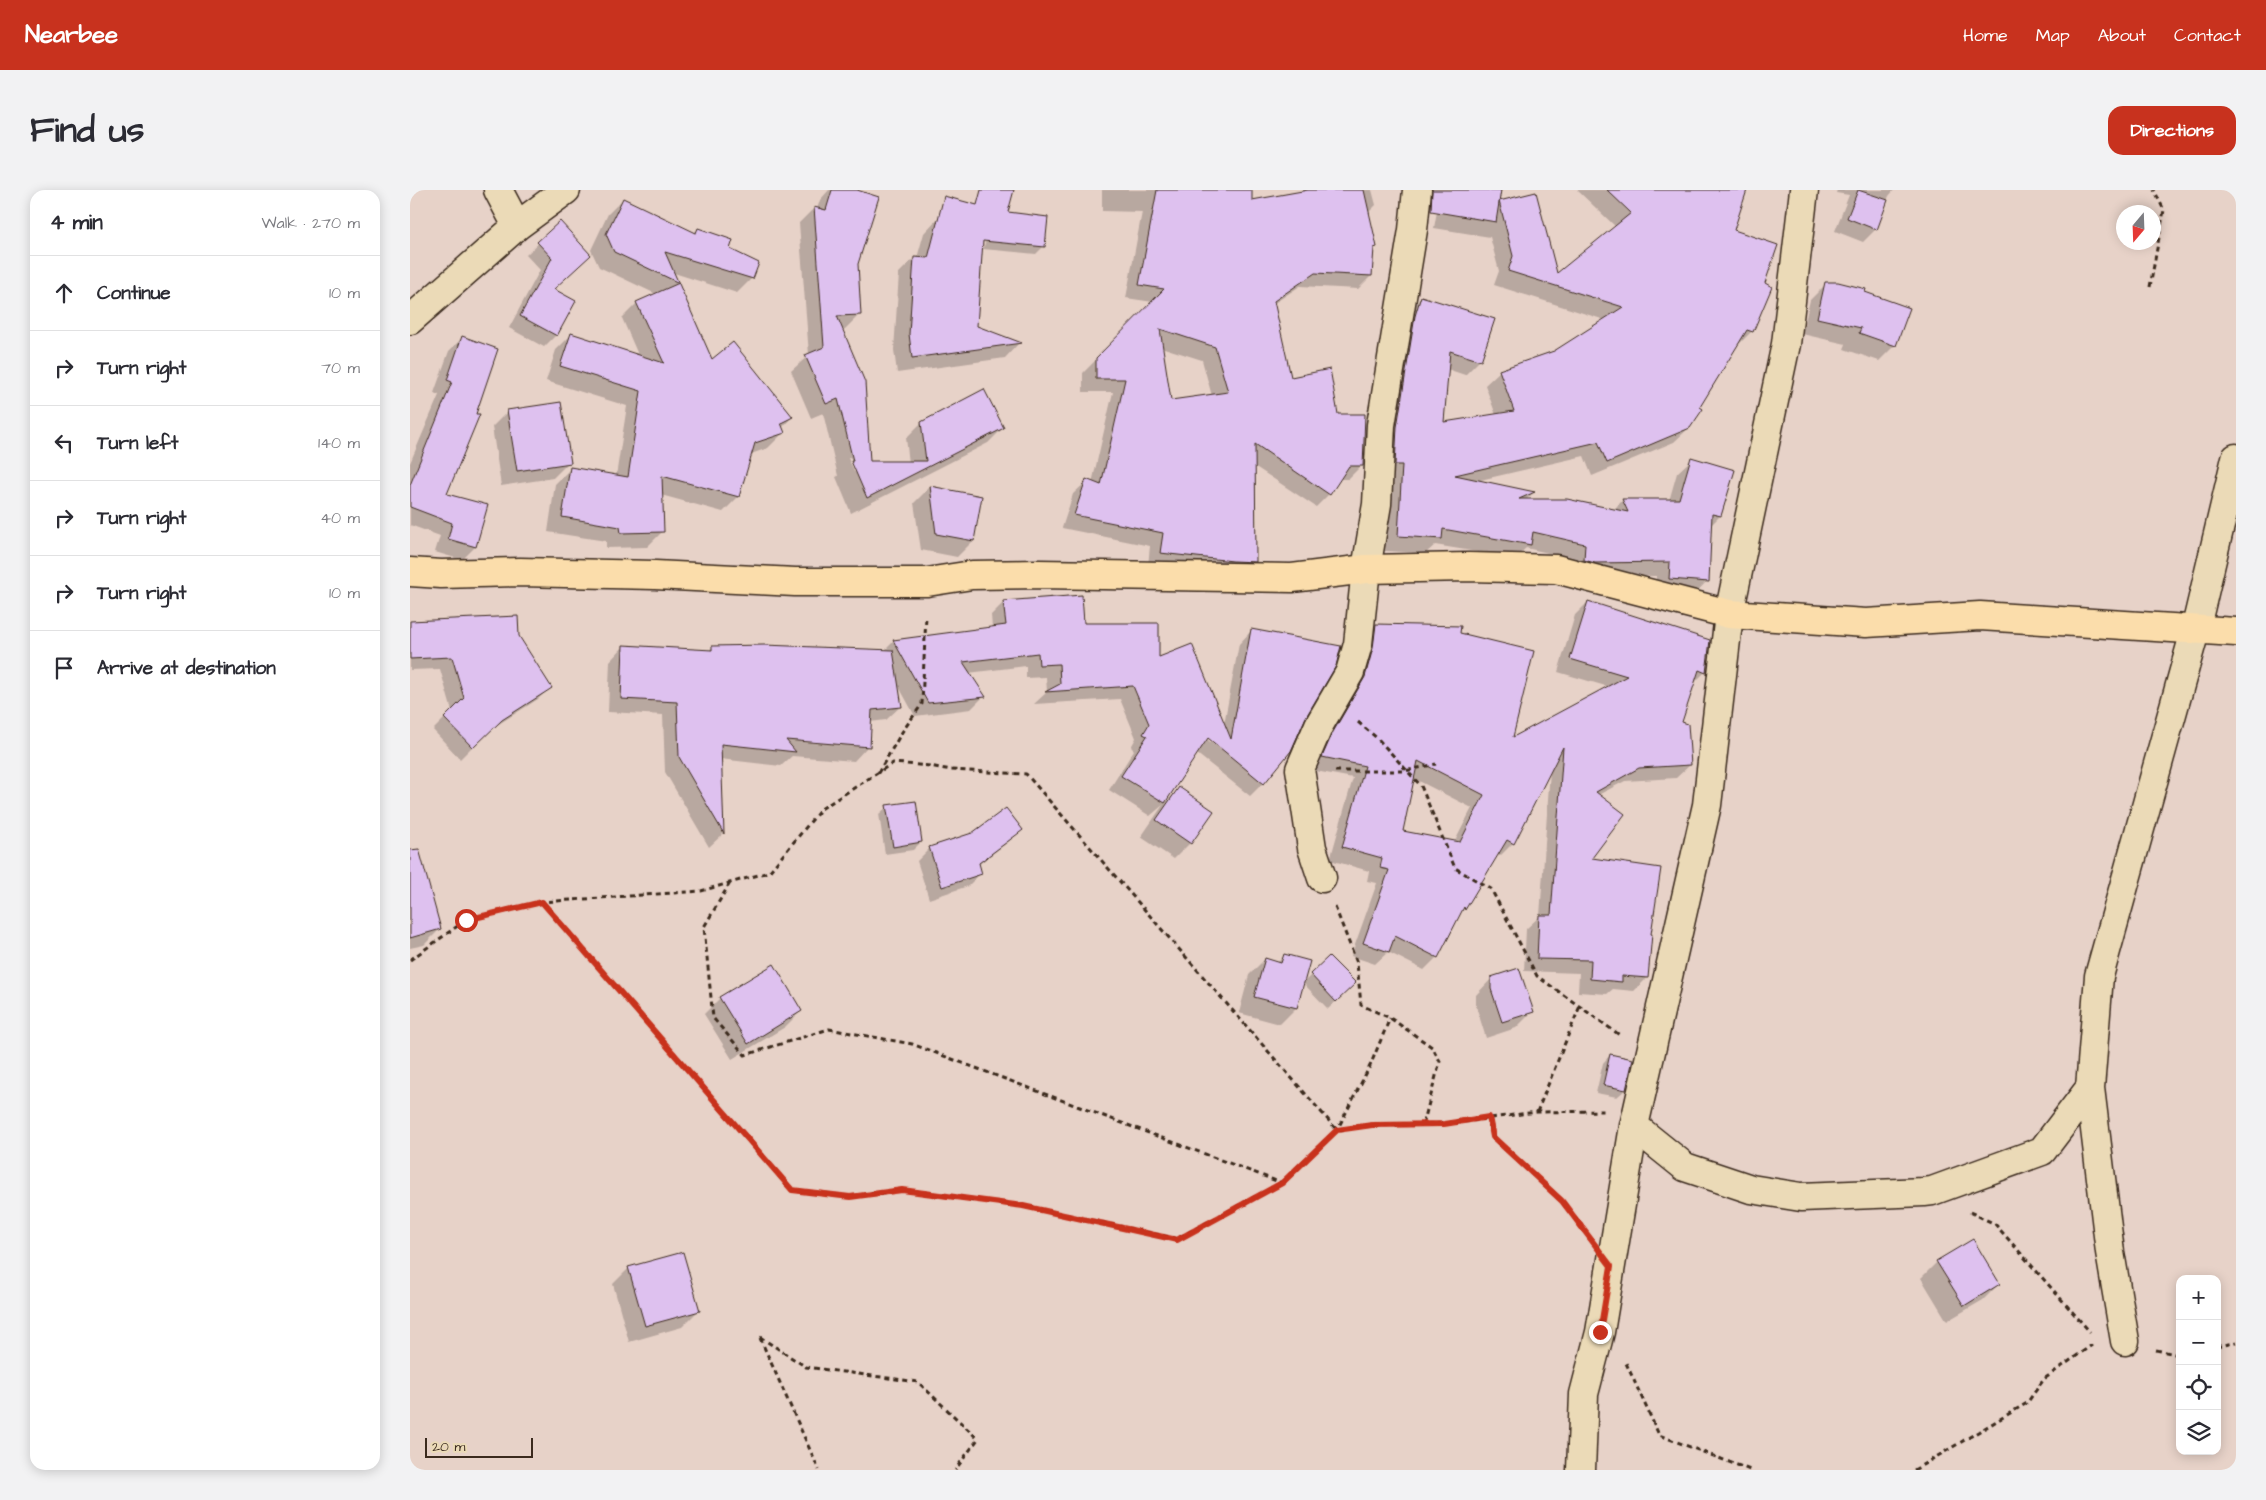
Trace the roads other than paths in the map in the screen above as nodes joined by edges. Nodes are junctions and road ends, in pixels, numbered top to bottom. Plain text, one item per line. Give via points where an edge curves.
1 (498, 190) edge
2 (566, 190) edge
3 (1417, 190) edge
4 (1804, 190) edge
5 (517, 226) junction
6 (410, 320) edge
7 (2236, 458) edge
8 (1366, 569) junction
9 (410, 572) edge
10 (1730, 614) junction
11 (2195, 631) junction
12 (2236, 632) edge
13 (1322, 878) road end
14 (2090, 1088) junction
15 (1636, 1118) junction
16 (2125, 1341) dead end
17 (1581, 1470) edge

1 - 5 street
2 - 5 street
3 - 8 street via 1381,425 1377,504
4 - 10 street via 1786,344
5 - 6 street
7 - 11 street
8 - 9 main road via 1292,578 1040,574 972,575 927,582 796,582 655,575
8 - 10 main road via 1556,569
8 - 13 street via 1358,644 1350,672 1319,724 1300,769 1312,848
10 - 11 main road via 1866,623 1980,616
10 - 15 street via 1707,805
11 - 12 main road
11 - 14 street via 2099,976
14 - 15 street via 2042,1151 1924,1192 1801,1197 1751,1189 1685,1167
14 - 16 street via 2110,1252
15 - 17 street via 1600,1332 1584,1394

